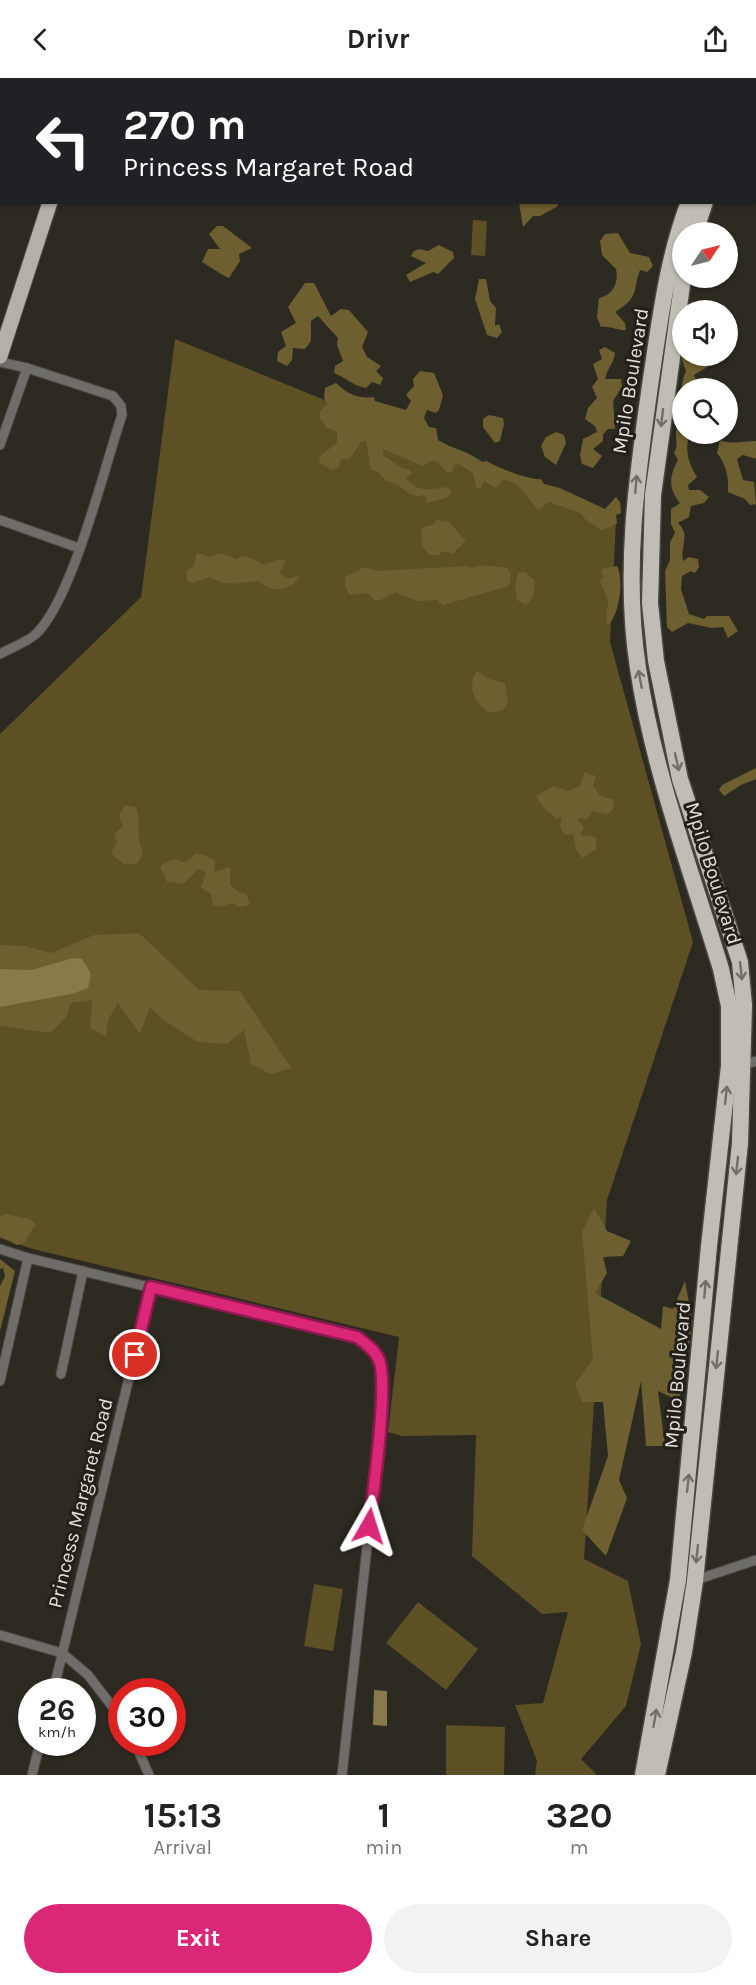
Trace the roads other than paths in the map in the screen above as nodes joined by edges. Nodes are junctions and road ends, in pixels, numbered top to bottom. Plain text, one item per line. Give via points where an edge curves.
1 (49, 204) edge
2 (688, 204) edge
3 (704, 204) edge
4 (698, 222) edge
5 (681, 288) edge
6 (0, 356) edge
7 (0, 362) edge
8 (27, 368) junction
9 (0, 446) edge
10 (0, 520) edge
11 (79, 548) junction
12 (0, 654) edge
13 (743, 1065) edge
14 (0, 1249) edge
15 (28, 1258) junction
16 (83, 1271) junction
17 (151, 1287) junction
18 (61, 1374) dead end
19 (0, 1381) edge
20 (756, 1560) edge
21 (686, 1580) junction
22 (0, 1635) edge
23 (62, 1653) junction
24 (56, 1678) edge
25 (108, 1701) edge
26 (37, 1756) edge
27 (141, 1756) edge
28 (32, 1775) edge
29 (149, 1775) edge
30 (342, 1775) edge
31 (643, 1775) edge
32 (657, 1775) edge

1 - 6 main road
13 -> 2 highway, Mpilo Boulevard via 721,969 651,736 637,666 632,541 636,479 669,267
3 - 4 highway
5 -> 13 highway, Mpilo Boulevard via 653,495 650,603 656,661 680,779 740,962 749,1008
7 - 8 street
8 - 9 street
8 - 11 street via 113,396 122,406
10 - 11 street
11 - 12 street via 55,610 35,635
13 - 21 highway, Mpilo Boulevard via 709,1246
14 - 15 street
15 - 16 street
15 - 19 street
16 - 17 street
16 - 18 street
17 - 23 street, Princess Margaret Road
17 - 30 street via 357,1337 379,1359 379,1437
20 - 21 street
31 -> 21 highway, Mpilo Boulevard
21 - 32 highway, Mpilo Boulevard via 684,1652
22 - 23 street
23 - 24 street, Princess Margaret Road
23 - 25 street via 88,1675
26 - 28 street
27 - 29 street

